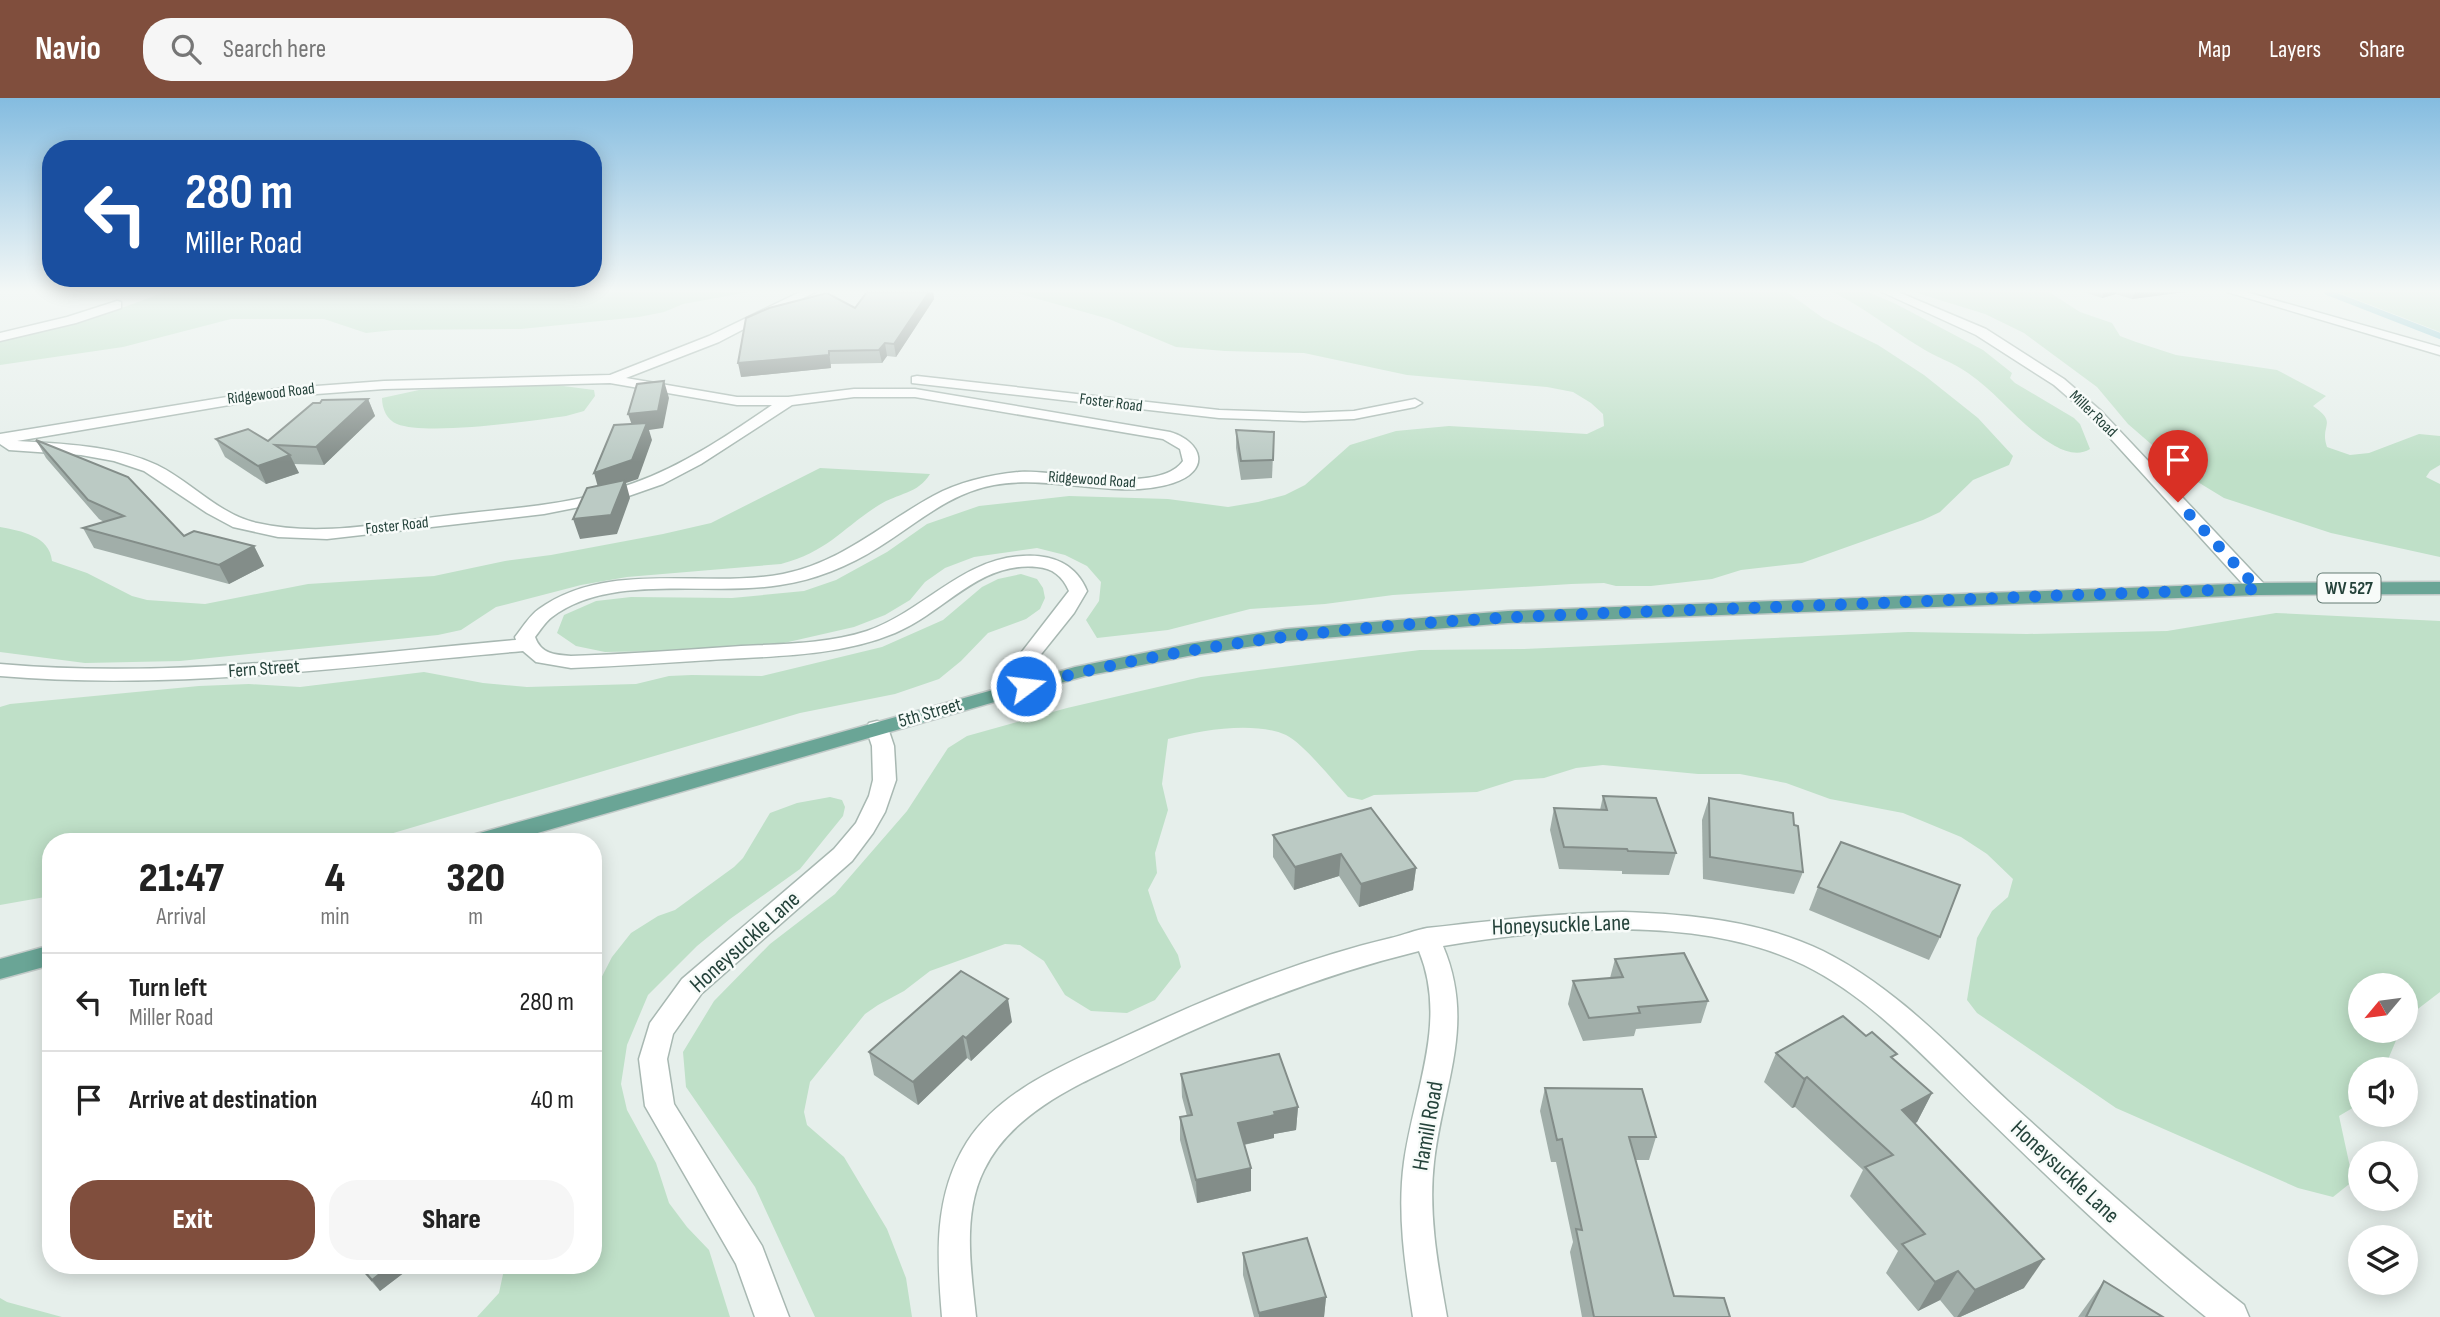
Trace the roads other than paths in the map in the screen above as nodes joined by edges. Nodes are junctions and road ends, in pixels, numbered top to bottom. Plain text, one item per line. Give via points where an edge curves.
1 (688, 349) edge
2 (2010, 349) edge
3 (610, 379) junction
4 (809, 399) junction
5 (788, 401) junction
6 (1415, 403) dead end
7 (0, 439) edge
8 (0, 445) edge
9 (2440, 588) edge
10 (2258, 589) junction
11 (527, 645) junction
12 (0, 670) edge
13 (1026, 686) junction
14 (877, 728) junction
15 (509, 833) edge
16 (1427, 938) junction
17 (42, 958) edge
18 (0, 969) edge
19 (772, 1317) edge
20 (959, 1317) edge
21 (1430, 1317) edge
22 (2232, 1317) edge

1 - 3 street
2 - 10 street, Miller Road via 2096,414
3 - 5 street, Ridgewood Road via 715,398
3 - 7 street, Ridgewood Road via 290,391
4 - 5 street, Ridgewood Road
4 - 6 street, Foster Road via 864,383 910,380 1219,414 1354,415
4 - 11 street, Ridgewood Road via 889,391 959,399 1165,435 1188,447 1193,457 1181,474 1150,483 1037,477 969,486 924,507 871,545 806,574 747,583 617,587 584,594 538,619 525,637
5 - 8 street, Foster Road via 696,461 604,498 329,533 285,533 226,520 174,482 124,460
9 - 10 main road, 5th Street / WV 527
10 - 13 main road, 5th Street / WV 527 via 1404,624 1199,648
11 - 12 street, Fern Street via 202,673 100,675
11 - 13 street via 540,657 571,662 820,646 900,624 975,572 1035,560 1065,570 1075,579 1078,591 1028,655 1023,674
13 - 14 main road, 5th Street / WV 527
14 - 15 main road, 5th Street / WV 527
14 - 19 street, Honeysuckle Lane via 884,742 886,773 875,811 862,834 844,855 692,986 660,1031 653,1059 660,1106 750,1256
16 - 20 street, Honeysuckle Lane via 1320,967 1217,1005 1042,1092 1014,1113 985,1142 963,1181 953,1255
16 - 21 street, Hamill Road via 1440,962 1446,991 1446,1025 1419,1163 1416,1216
16 - 22 street, Honeysuckle Lane via 1528,923 1647,922 1734,932 1812,958 1902,1020 2131,1234
17 - 18 main road

